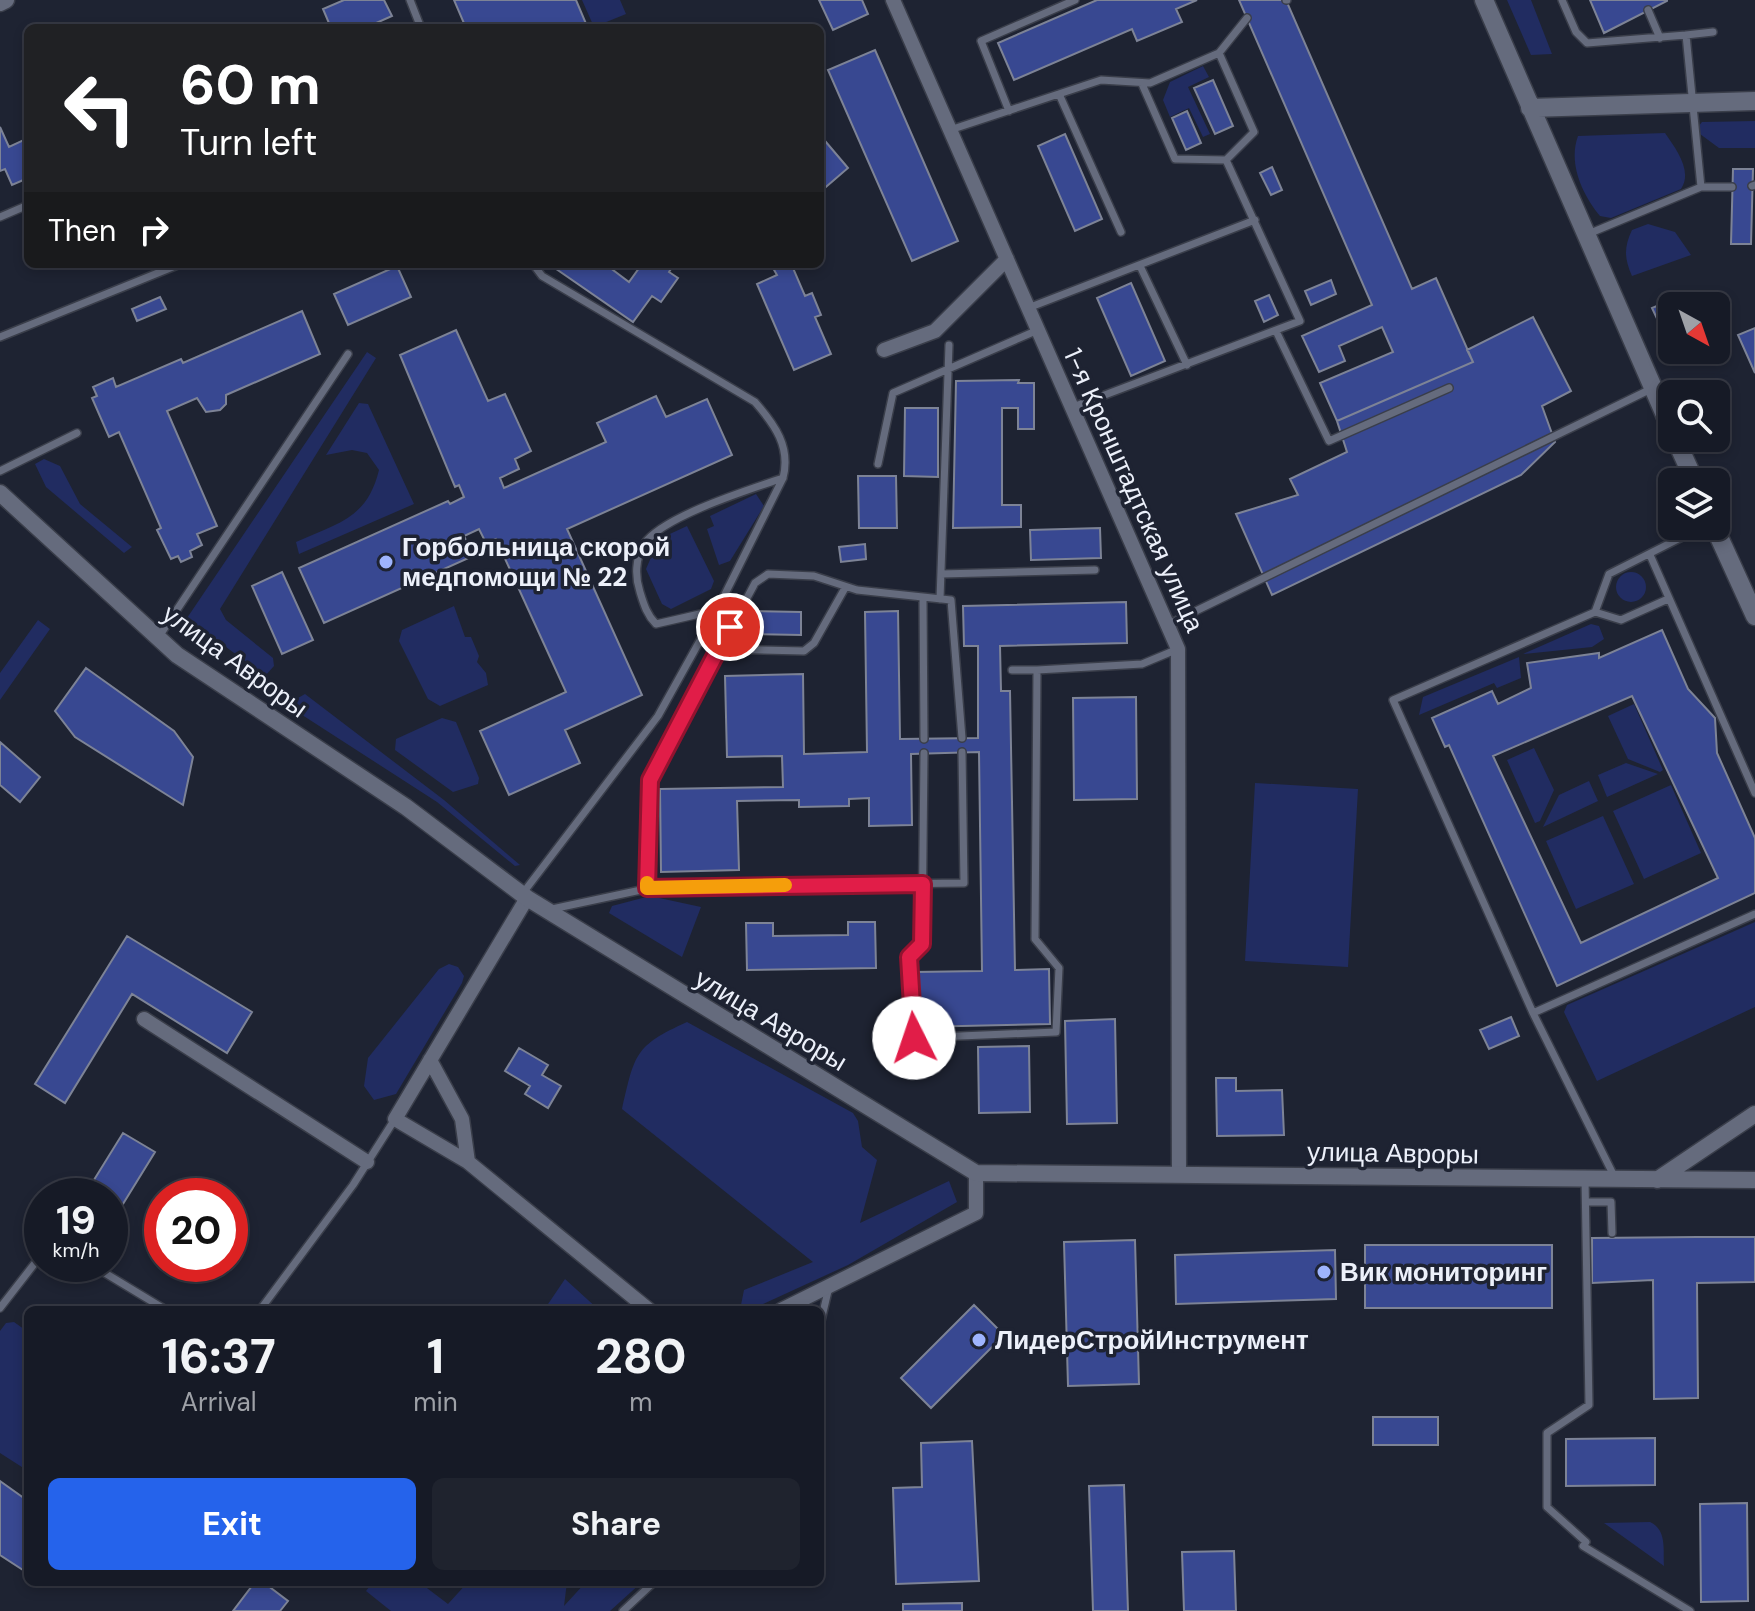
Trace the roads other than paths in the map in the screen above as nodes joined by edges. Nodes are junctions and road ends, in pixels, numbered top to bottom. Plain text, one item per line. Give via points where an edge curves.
1 (6, 0) edge
2 (410, 0) edge
3 (893, 0) edge
4 (1075, 0) edge
5 (1484, 0) edge
6 (1562, 0) edge
7 (0, 3) edge
8 (1648, 10) dead end
9 (1247, 18) dead end
10 (419, 24) edge
11 (1713, 32) dead end
12 (1686, 35) junction
13 (1660, 38) junction
14 (1219, 53) junction
15 (1142, 84) junction
16 (1059, 94) junction
17 (1755, 101) edge
18 (1693, 103) junction
19 (1530, 108) junction
20 (1009, 111) junction
21 (950, 130) junction
22 (1226, 160) junction
23 (1701, 187) junction
24 (1732, 187) dead end
25 (24, 207) edge
26 (0, 217) edge
27 (1255, 220) junction
28 (1121, 232) dead end
29 (1586, 235) junction
30 (1007, 259) junction
31 (1140, 266) junction
32 (170, 268) edge
33 (536, 268) edge
34 (1028, 308) junction
35 (1038, 330) junction
36 (1276, 331) junction
37 (0, 337) edge
38 (949, 345) dead end
39 (884, 350) dead end
40 (348, 354) dead end
41 (1187, 365) junction
42 (948, 371) junction
43 (1449, 388) dead end
44 (1653, 388) junction
45 (1658, 399) edge
46 (1072, 407) junction
47 (77, 433) dead end
48 (878, 464) dead end
49 (0, 471) edge
50 (783, 478) junction
51 (1, 500) edge
52 (1678, 540) edge
53 (1720, 540) edge
54 (1650, 555) junction
55 (1095, 570) dead end
56 (941, 574) junction
57 (845, 588) junction
58 (923, 599) junction
59 (940, 599) junction
60 (1668, 599) junction
61 (717, 610) junction
62 (1595, 612) junction
63 (1755, 616) edge
64 (1167, 625) junction
65 (158, 638) junction
66 (717, 649) junction
67 (1178, 649) junction
68 (1012, 670) dead end
69 (1037, 670) junction
70 (962, 738) dead end
71 (924, 739) dead end
72 (962, 752) dead end
73 (924, 753) dead end
74 (1755, 793) edge
75 (923, 884) junction
76 (647, 888) junction
77 (524, 897) junction
78 (546, 910) junction
79 (1755, 914) edge
80 (1533, 1013) junction
81 (144, 1019) dead end
82 (430, 1060) junction
83 (1755, 1114) edge
84 (395, 1119) junction
85 (367, 1162) junction
86 (468, 1162) junction
87 (976, 1173) junction
88 (1179, 1175) junction
89 (1585, 1179) junction
90 (1616, 1180) junction
91 (1657, 1180) junction
92 (1755, 1180) edge
93 (1586, 1202) junction
94 (1612, 1233) dead end
95 (24, 1277) edge
96 (120, 1282) edge
97 (829, 1287) junction
98 (159, 1306) edge
99 (263, 1306) edge
100 (644, 1306) edge
101 (789, 1306) edge
102 (0, 1308) edge
103 (824, 1308) edge
104 (650, 1586) edge
105 (623, 1611) edge
106 (1690, 1611) edge

1 - 7 street
2 - 10 lane
3 - 21 street, 1-я Кронштадтская улица
4 - 20 lane via 981,41
5 - 19 main road
6 - 13 lane via 1587,43
8 - 13 lane
9 - 14 lane
11 - 12 lane
12 - 13 lane
12 - 18 lane
14 - 15 lane
14 - 22 lane via 1254,132
15 - 16 lane via 1101,80
15 - 22 lane via 1175,159
16 - 20 lane
16 - 28 lane
17 - 18 main road
18 - 19 main road
18 - 23 lane
19 - 29 main road
20 - 21 lane
21 - 30 street, 1-я Кронштадтская улица
22 - 27 lane
23 - 24 lane
23 - 29 lane
25 - 26 lane
27 - 31 lane
27 - 36 lane via 1300,321
29 - 44 main road
30 - 34 street, 1-я Кронштадтская улица
30 - 39 street via 935,331
31 - 34 lane
31 - 41 lane
32 - 37 lane
33 - 50 lane via 755,402 784,445
34 - 35 street, 1-я Кронштадтская улица
35 - 42 lane
35 - 46 street, 1-я Кронштадтская улица
36 - 41 lane
36 - 43 lane via 1329,441
38 - 42 lane
40 - 65 lane
41 - 46 lane
42 - 48 lane via 893,393
42 - 56 lane
44 - 45 main road
44 - 64 lane
46 - 64 street, 1-я Кронштадтская улица
47 - 49 lane
50 - 61 lane
50 - 61 lane via 713,502 644,545 635,575 646,611 656,624
51 - 65 street, улица Авроры
52 - 54 lane
53 - 63 main road
54 - 60 lane
54 - 62 lane via 1609,574
55 - 56 lane
56 - 59 lane
57 - 58 lane
57 - 66 lane via 814,643 804,651
57 - 66 lane via 814,576 768,574 755,583
58 - 59 lane
58 - 71 lane
59 - 70 lane via 951,600
60 - 62 lane via 1621,620
60 - 74 lane
61 - 77 lane via 658,716
62 - 80 lane via 1393,700
64 - 67 street, 1-я Кронштадтская улица
65 - 77 street, улица Авроры via 406,807
66 - 76 lane via 650,780
67 - 69 lane via 1142,664
67 - 88 street, 1-я Кронштадтская улица
68 - 69 lane
69 - 75 lane via 1035,939 1059,968 1056,1032 914,1038 909,957 922,944
72 - 75 lane via 964,883
73 - 75 lane
75 - 76 lane
76 - 78 lane
77 - 78 street, улица Авроры
77 - 82 street
78 - 87 street, улица Авроры
79 - 80 lane
80 - 90 lane
81 - 85 street
82 - 84 street
82 - 86 street via 462,1119
83 - 91 street
84 - 85 lane
84 - 86 street
85 - 99 lane
86 - 100 street
87 - 88 street, улица Авроры
87 - 97 street via 976,1213
88 - 89 street, улица Авроры
89 - 90 street, улица Авроры
89 - 93 lane
90 - 91 street, улица Авроры
91 - 92 street, улица Авроры
93 - 94 lane via 1611,1202
93 - 106 lane via 1589,1405 1547,1433 1547,1507 1586,1542 1583,1546
95 - 102 lane
96 - 98 lane
97 - 101 street
97 - 103 lane
104 - 105 lane

